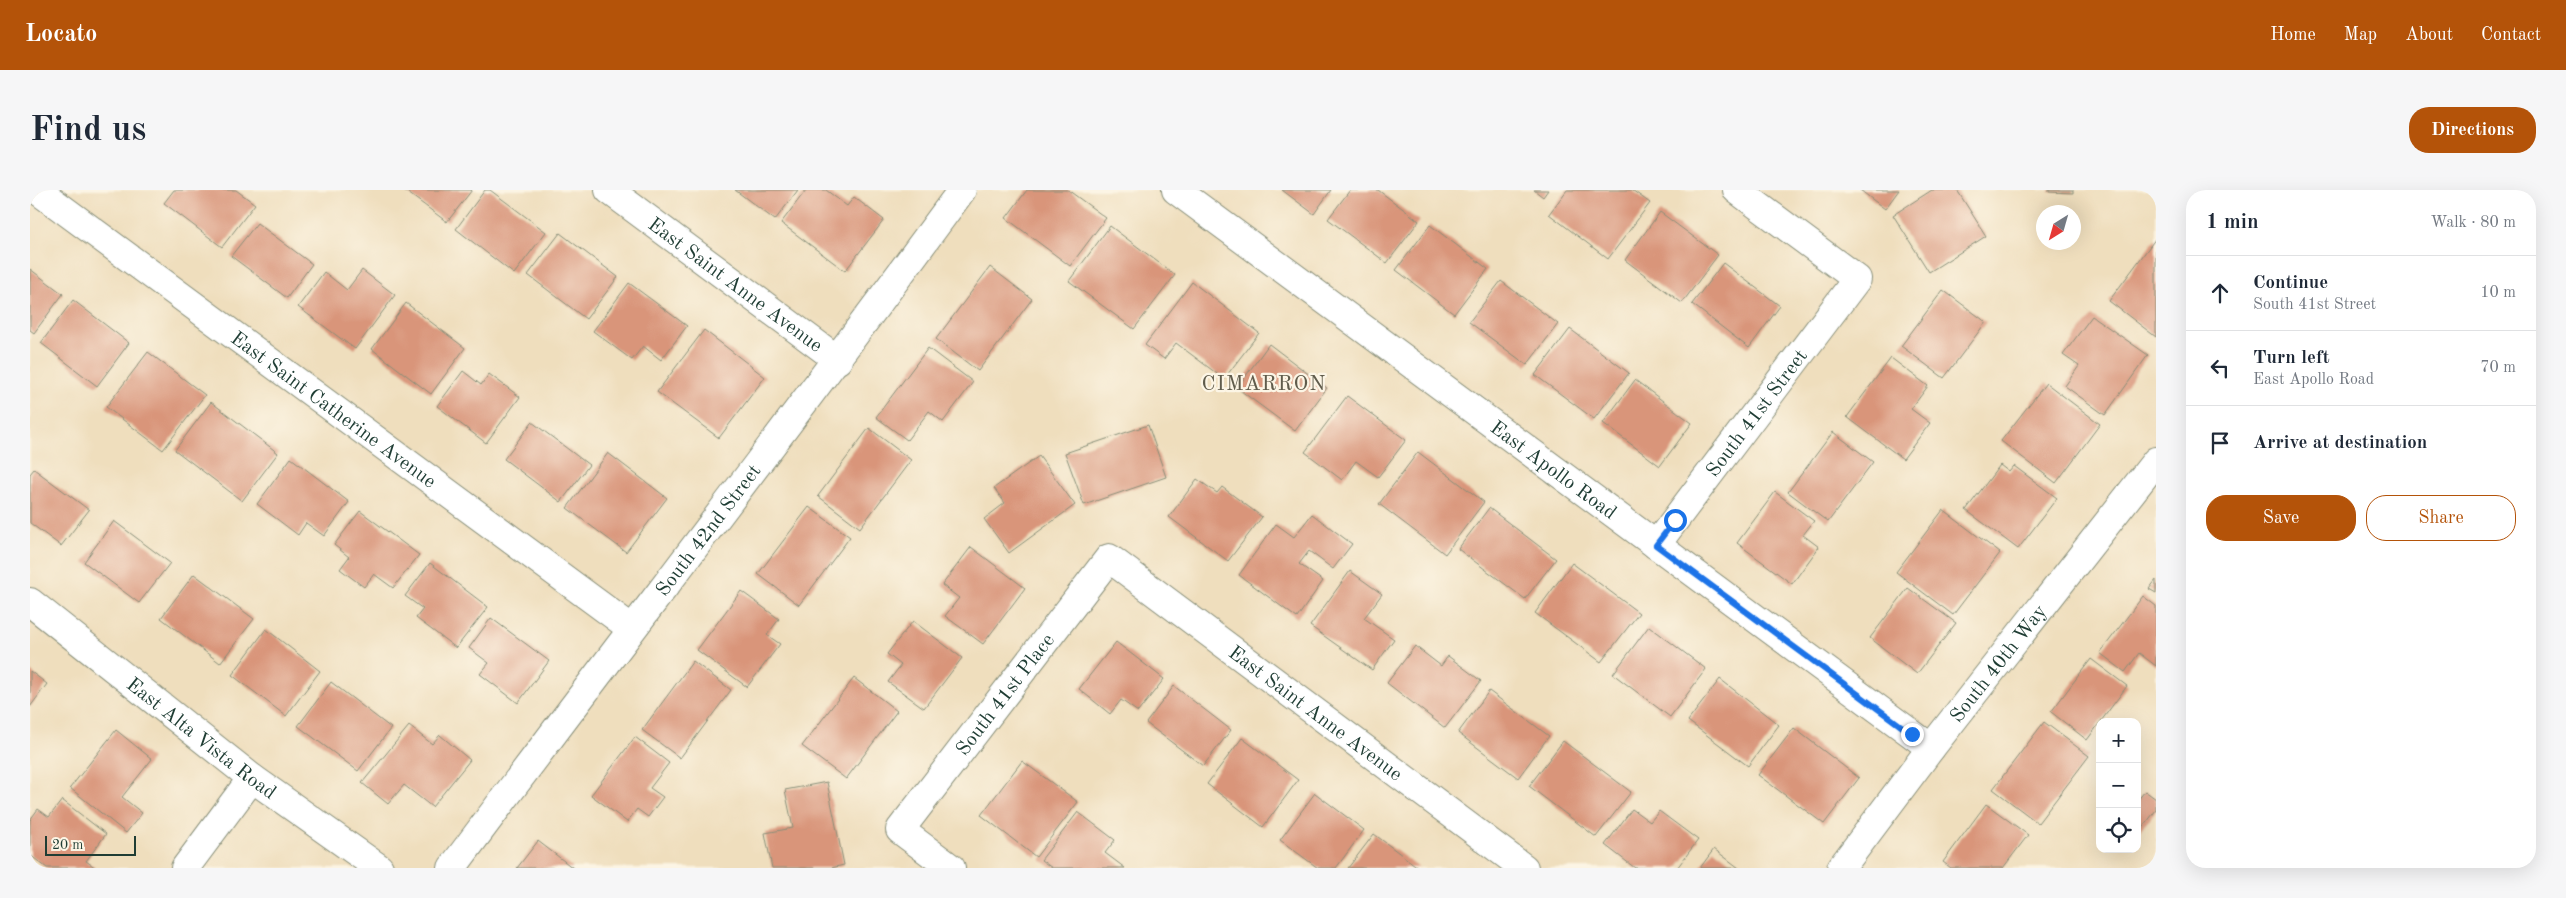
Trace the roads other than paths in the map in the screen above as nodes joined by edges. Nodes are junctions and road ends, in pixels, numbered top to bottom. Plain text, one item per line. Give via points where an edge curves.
1 (37, 190) edge
2 (609, 190) edge
3 (962, 190) edge
4 (1176, 190) edge
5 (1737, 190) edge
6 (838, 360) junction
7 (2156, 461) edge
8 (1656, 545) junction
9 (1109, 558) joint
10 (30, 602) edge
11 (631, 628) junction
12 (1931, 748) junction
13 (252, 778) junction
14 (185, 868) edge
15 (379, 868) edge
16 (452, 868) edge
17 (951, 868) edge
18 (1524, 868) edge
19 (1841, 868) edge

1 - 11 street, East Saint Catherine Avenue
2 - 6 street, East Saint Anne Avenue
3 - 6 street, South 42nd Street
4 - 8 street, East Apollo Road
5 - 8 street, South 41st Street via 1857,279
6 - 11 street, South 42nd Street
7 - 12 street, South 40th Way
8 - 12 street, East Apollo Road
9 - 17 street, South 41st Place via 900,830
9 - 18 street, East Saint Anne Avenue
10 - 13 street, East Alta Vista Road
11 - 16 street, South 42nd Street
12 - 19 street, South 40th Way
13 - 14 street
13 - 15 street, East Alta Vista Road

